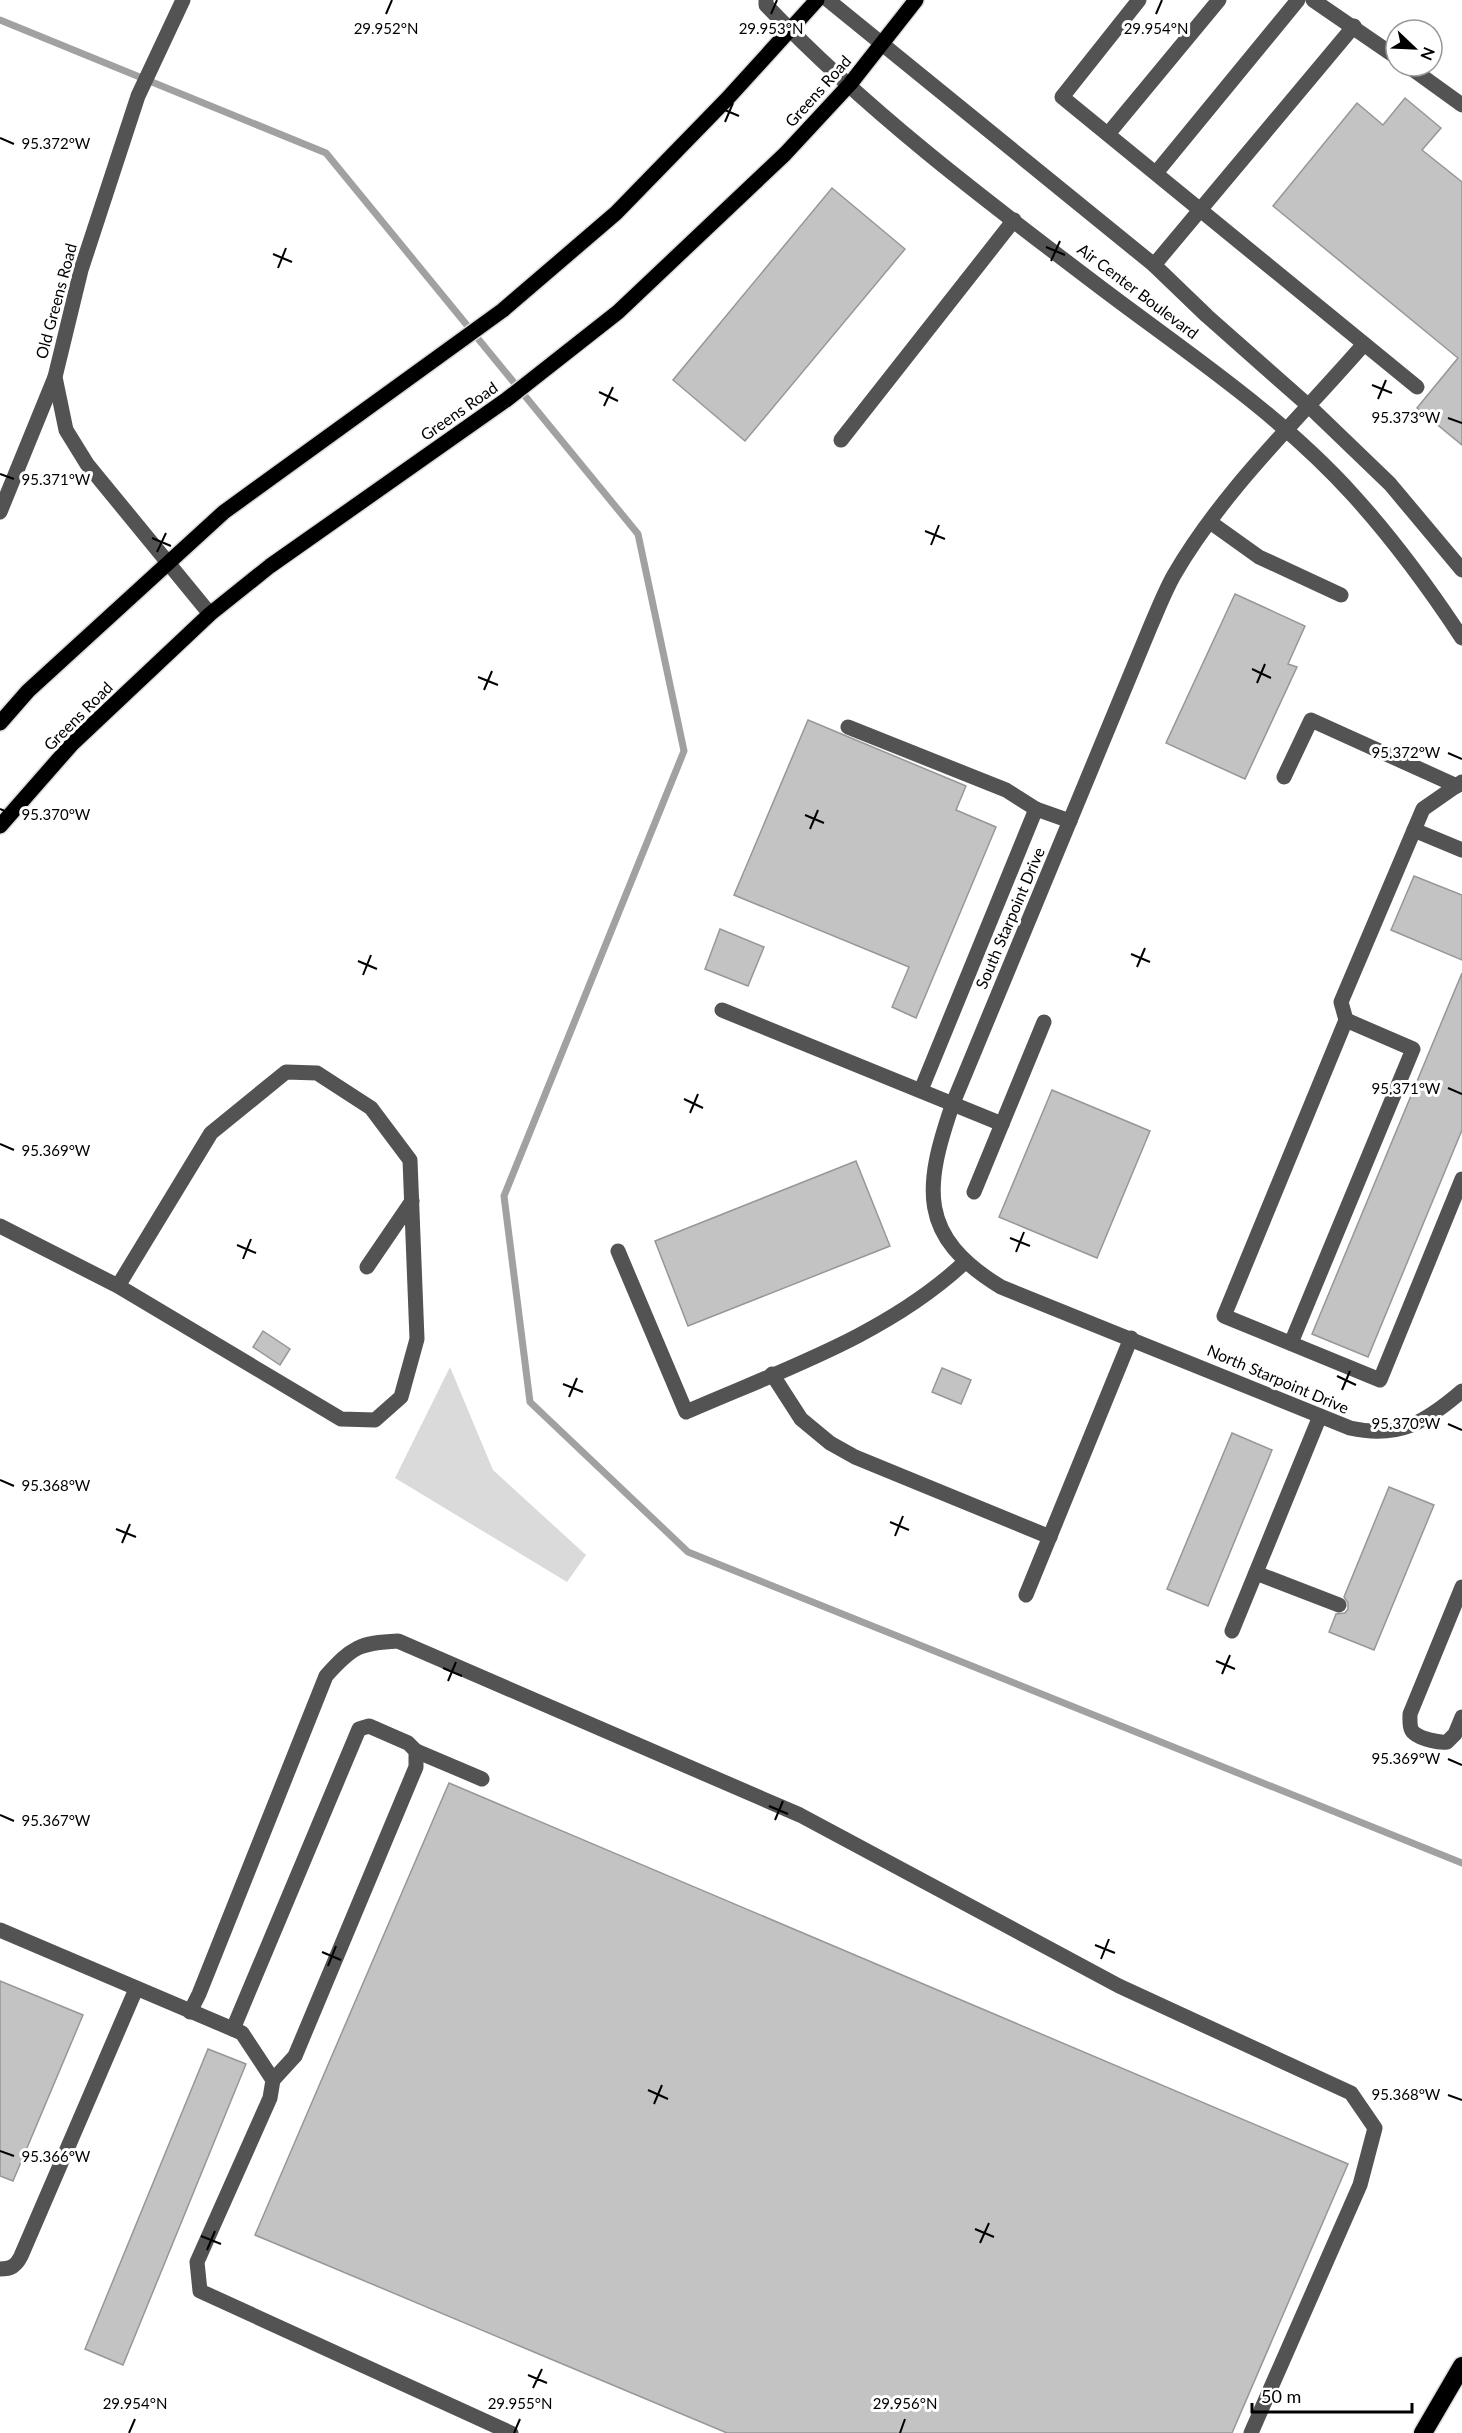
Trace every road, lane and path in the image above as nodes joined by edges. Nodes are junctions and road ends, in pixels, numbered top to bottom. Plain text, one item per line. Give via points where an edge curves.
1 (183, 0) edge
2 (766, 0) edge
3 (818, 0) edge
4 (828, 0) edge
5 (916, 0) edge
6 (1139, 0) edge
7 (1219, 0) edge
8 (1298, 0) edge
9 (1313, 0) edge
10 (1354, 26) junction
11 (791, 31) junction
12 (881, 45) junction
13 (1384, 48) edge
14 (1425, 78) edge
15 (850, 84) junction
16 (1462, 105) edge
17 (1108, 134) junction
18 (1156, 173) junction
19 (1201, 209) junction
20 (1014, 220) junction
21 (1154, 265) junction
22 (1364, 344) junction
23 (55, 377) junction
24 (1417, 387) dead end
25 (1310, 407) junction
26 (1287, 431) junction
27 (842, 440) dead end
28 (0, 512) edge
29 (1210, 522) junction
30 (166, 562) junction
31 (1462, 570) edge
32 (1341, 595) dead end
33 (210, 614) junction
34 (1462, 638) edge
35 (0, 723) edge
36 (848, 727) dead end
37 (1284, 777) dead end
38 (1459, 784) edge
39 (1036, 809) junction
40 (1070, 821) junction
41 (0, 826) edge
42 (1414, 830) junction
43 (1462, 850) edge
44 (722, 1010) dead end
45 (1346, 1020) junction
46 (1044, 1023) dead end
47 (921, 1090) junction
48 (953, 1103) junction
49 (1002, 1124) junction
50 (1462, 1179) edge
51 (974, 1192) dead end
52 (411, 1201) junction
53 (0, 1226) edge
54 (618, 1251) dead end
55 (964, 1262) junction
56 (367, 1267) dead end
57 (118, 1286) junction
58 (1131, 1338) junction
59 (1291, 1343) junction
60 (1176, 1356) joint
61 (772, 1374) junction
62 (1462, 1391) edge
63 (1320, 1416) junction
64 (1050, 1537) junction
65 (1256, 1573) junction
66 (1462, 1587) edge
67 (1026, 1595) dead end
68 (1339, 1605) dead end
69 (1232, 1631) dead end
70 (1462, 1717) edge
71 (416, 1751) junction
72 (482, 1779) dead end
73 (0, 1930) edge
74 (136, 1989) junction
75 (190, 2012) junction
76 (233, 2029) junction
77 (273, 2080) junction
78 (0, 2269) edge
79 (1462, 2366) edge
80 (511, 2433) edge
81 (1251, 2433) edge
82 (1423, 2433) edge

1 - 23 street, Old Greens Road via 138,96 81,270
2 - 11 street, Air Center Boulevard via 766,5
3 - 11 main road
4 - 12 street, Air Center Boulevard
5 - 12 main road, Greens Road
6 - 17 street via 1062,97
7 - 17 street
8 - 18 street
9 - 10 street
10 - 13 street
10 - 19 street
11 - 15 street, Air Center Boulevard
11 - 30 main road via 616,213 502,310 224,512
12 - 15 main road, Greens Road
12 - 21 street, Air Center Boulevard
14 - 16 street
15 - 20 street, Air Center Boulevard via 908,138
15 - 33 main road, Greens Road via 785,154 618,312 506,400 270,566
17 - 18 street
18 - 19 street
19 - 21 street
19 - 22 street
20 - 26 street, Air Center Boulevard via 1214,370
20 - 27 street
21 - 25 street, Air Center Boulevard
22 - 24 street
22 - 25 street, South Starpoint Drive
23 - 28 street
23 - 30 street, Old Greens Road via 66,430 87,464
25 - 26 street, South Starpoint Drive
25 - 31 street, Air Center Boulevard via 1390,484
26 - 29 street, South Starpoint Drive
26 - 34 street, Air Center Boulevard via 1352,494 1398,549
29 - 32 street via 1259,557
29 - 40 street, South Starpoint Drive via 1174,576 1151,625
30 - 33 street, Old Greens Road
30 - 35 main road via 28,691
33 - 41 main road, Greens Road via 72,744
36 - 39 street via 1006,790
37 - 38 street via 1311,720
38 - 42 street via 1422,809
39 - 40 street
39 - 47 street
40 - 48 street, South Starpoint Drive
42 - 43 street
42 - 45 street via 1341,1002
44 - 47 street
45 - 59 street via 1413,1048
45 - 59 street via 1224,1316
46 - 49 street
47 - 48 street
48 - 49 street
48 - 55 street, South Starpoint Drive via 934,1166 933,1193 935,1214 947,1240
49 - 51 street
50 - 59 street via 1380,1380
52 - 56 street
52 - 57 street via 410,1160 371,1108 317,1073 286,1072 210,1133
52 - 57 street via 417,1339 402,1397 375,1420 341,1419
53 - 57 street
54 - 61 street via 686,1412
55 - 58 street, South Starpoint Drive via 1001,1287
55 - 61 street via 944,1282 891,1318
58 - 60 street, South Starpoint Drive
58 - 64 street
60 - 63 street, North Starpoint Drive
61 - 64 street via 801,1419 830,1443 855,1457
62 - 63 street, North Starpoint Drive via 1419,1423 1394,1431 1372,1433
63 - 65 street
64 - 67 street
65 - 68 street
65 - 69 street
66 - 70 street via 1410,1714 1410,1726 1414,1733 1447,1742
71 - 72 street
71 - 76 street via 408,1743 369,1726 359,1729
71 - 77 street via 416,1767 295,2056
73 - 74 street
74 - 75 street
74 - 78 street via 21,2256 11,2268
75 - 76 street
75 - 81 street via 326,1676 346,1653 369,1642 398,1641 800,1815 1119,1986 1351,2093 1375,2128 1360,2185
76 - 77 street via 242,2032
77 - 80 street via 270,2098 197,2262 200,2291
79 - 82 highway

